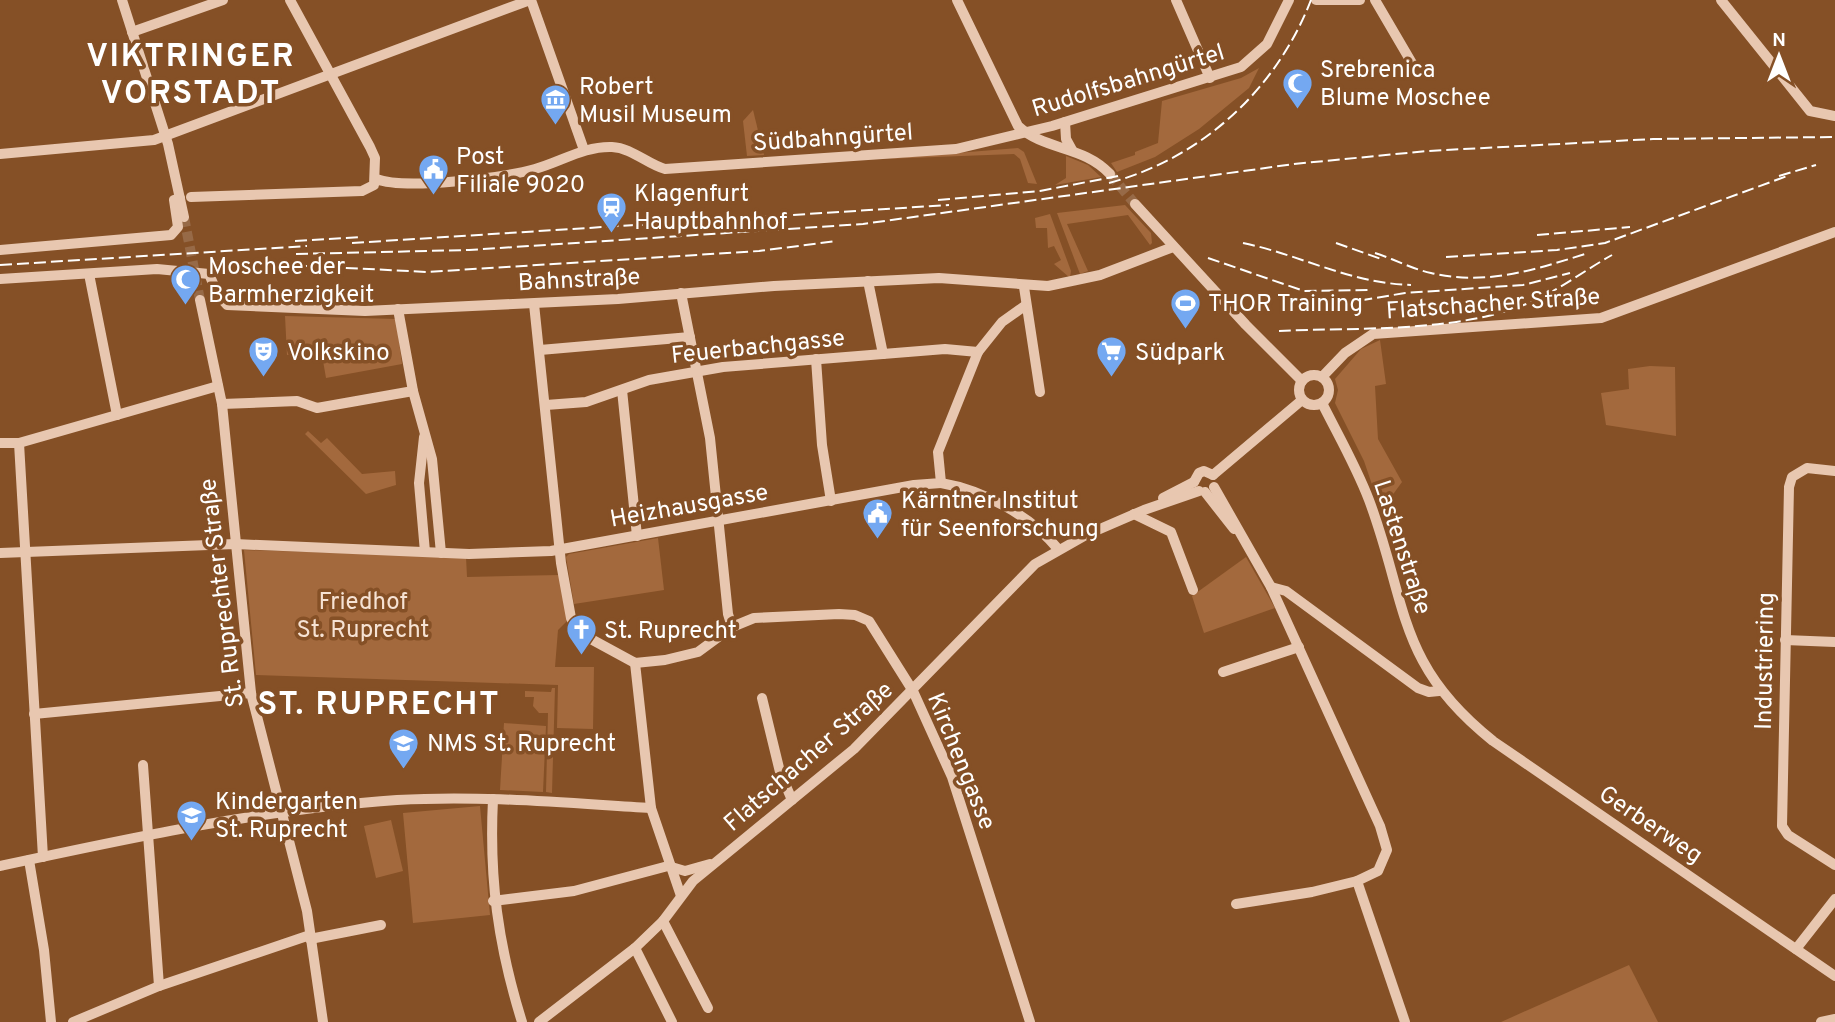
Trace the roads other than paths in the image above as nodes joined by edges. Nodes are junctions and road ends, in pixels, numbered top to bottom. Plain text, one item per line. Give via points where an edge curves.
1 (122, 0) edge
2 (223, 0) edge
3 (290, 0) edge
4 (530, 0) edge
5 (957, 0) edge
6 (1176, 0) edge
7 (1289, 0) edge
8 (1316, 0) edge
9 (1360, 0) edge
10 (1375, 0) edge
11 (1721, 0) edge
12 (132, 32) junction
13 (1416, 70) dead end
14 (329, 74) junction
15 (1210, 78) junction
16 (1835, 116) edge
17 (1065, 122) junction
18 (1027, 132) junction
19 (164, 135) junction
20 (584, 150) junction
21 (1072, 150) junction
22 (0, 154) edge
23 (1110, 174) tunnel mouth
24 (376, 179) junction
25 (185, 198) junction
26 (1135, 204) tunnel mouth
27 (184, 217) tunnel mouth
28 (1835, 232) edge
29 (1173, 247) junction
30 (0, 250) edge
31 (89, 274) junction
32 (0, 279) edge
33 (868, 281) junction
34 (1024, 287) junction
35 (681, 293) junction
36 (200, 300) tunnel mouth
37 (534, 304) junction
38 (1026, 305) junction
39 (398, 309) junction
40 (690, 337) junction
41 (540, 350) junction
42 (978, 352) junction
43 (883, 354) junction
44 (816, 359) junction
45 (698, 372) junction
46 (1322, 377) junction
47 (1302, 381) junction
48 (218, 386) junction
49 (622, 390) junction
50 (413, 391) junction
51 (1040, 392) dead end
52 (1302, 400) junction
53 (1322, 403) junction
54 (222, 404) junction
55 (546, 405) junction
56 (117, 415) junction
57 (424, 436) junction
58 (0, 443) edge
59 (19, 443) junction
60 (1835, 471) edge
61 (1213, 475) junction
62 (941, 484) junction
63 (1203, 488) junction
64 (831, 501) junction
65 (1139, 512) junction
66 (720, 521) junction
67 (637, 536) junction
68 (235, 544) junction
69 (1058, 549) junction
70 (560, 550) junction
71 (25, 552) junction
72 (425, 552) junction
73 (0, 553) edge
74 (441, 553) junction
75 (1271, 587) junction
76 (1193, 590) dead end
77 (732, 627) junction
78 (1785, 640) junction
79 (1835, 642) edge
80 (1299, 648) junction
81 (635, 663) junction
82 (1223, 672) dead end
83 (913, 691) junction
84 (1439, 691) junction
85 (251, 694) junction
86 (762, 698) dead end
87 (1447, 700) joint
88 (34, 714) junction
89 (143, 765) dead end
90 (493, 799) junction
91 (792, 800) junction
92 (651, 808) junction
93 (281, 814) junction
94 (148, 836) junction
95 (43, 857) junction
96 (29, 860) junction
97 (717, 862) junction
98 (1835, 865) edge
99 (0, 866) edge
100 (668, 866) junction
101 (1357, 881) junction
102 (681, 896) junction
103 (1835, 899) edge
104 (493, 901) junction
105 (1236, 904) dead end
106 (663, 921) junction
107 (381, 925) dead end
108 (310, 937) junction
109 (635, 948) junction
110 (1796, 949) junction
111 (1835, 976) edge
112 (159, 986) junction
113 (708, 1008) dead end
114 (1835, 1019) edge
115 (51, 1022) edge
116 (74, 1022) edge
117 (323, 1022) edge
118 (522, 1022) edge
119 (540, 1022) edge
120 (672, 1022) edge
121 (1030, 1022) edge
122 (1405, 1022) edge
123 (1821, 1022) edge

1 - 12 street
2 - 12 street
3 - 14 street
4 - 14 street
4 - 20 street
5 - 18 street via 1014,120
6 - 15 street
7 - 15 street, Rudolfsbahngürtel via 1258,54 1241,67
8 - 9 street
10 - 13 street
11 - 16 street via 1810,111
12 - 19 street
14 - 19 street
14 - 24 street via 370,147
15 - 17 street, Rudolfsbahngürtel
17 - 18 street, Rudolfsbahngürtel
17 - 21 street
18 - 20 street, Südbahngürtel via 956,149 683,169 666,169 619,148
18 - 21 street
19 - 22 street via 132,144
19 - 25 street
20 - 24 street, Südbahngürtel via 536,169 499,176 399,183
21 - 23 street via 1094,159
24 - 25 street via 369,190 362,191
25 - 27 street
25 - 30 street via 174,200 178,227 172,235
26 - 29 street
28 - 46 street, Flatschacher Straße via 1601,318 1373,334 1345,353
29 - 34 street, Bahnstraße via 1078,281
29 - 47 street
31 - 32 street, Bahnstraße
31 - 39 street, Bahnstraße via 200,271 209,274 227,305
31 - 56 street
33 - 34 street, Bahnstraße via 962,279
33 - 35 street, Bahnstraße
33 - 43 street
34 - 38 street
35 - 37 street, Bahnstraße
35 - 40 street
36 - 48 street, St. Ruprechter Straße
37 - 39 street, Bahnstraße
37 - 41 street
38 - 42 street via 1002,322
38 - 51 street
39 - 50 street
40 - 41 street
40 - 45 street
41 - 55 street
42 - 43 street, Feuerbachgasse via 945,349
42 - 62 street via 938,452
43 - 44 street, Feuerbachgasse
44 - 45 street, Feuerbachgasse
44 - 64 street
45 - 49 street, Feuerbachgasse via 649,380
45 - 66 street
46 - 47 street via 1315,374
46 - 53 street via 1330,391
47 - 52 street
48 - 54 street, St. Ruprechter Straße
48 - 56 street
49 - 55 street, Feuerbachgasse via 586,402
49 - 67 street
50 - 54 street via 317,408 302,401
50 - 57 street
52 - 53 street
52 - 61 street
53 - 84 street, Lastenstraße via 1368,499 1415,652
54 - 68 street, St. Ruprechter Straße
55 - 70 street
56 - 59 street
57 - 72 street via 419,483
57 - 74 street via 433,472
58 - 59 street
59 - 71 street
60 - 78 street, Industriering via 1807,468 1792,477
61 - 63 street
61 - 63 street, Flatschacher Straße via 1199,473
62 - 64 street, Heizhausgasse
62 - 69 street via 1008,508 1043,531
63 - 65 street, Flatschacher Straße
63 - 75 street via 1240,534
64 - 66 street, Heizhausgasse
65 - 69 street, Flatschacher Straße
65 - 76 street via 1171,532
66 - 67 street, Heizhausgasse
66 - 77 street
67 - 70 street, Heizhausgasse
68 - 71 street, Heizhausgasse
68 - 72 street, Heizhausgasse
68 - 85 street, St. Ruprechter Straße
69 - 83 street, Flatschacher Straße via 1035,564
70 - 74 street, Heizhausgasse
70 - 81 street via 571,618 578,632
71 - 73 street, Heizhausgasse
71 - 88 street
72 - 74 street, Heizhausgasse
75 - 80 street
75 - 84 street via 1286,591 1418,688
77 - 81 street, Kirchengasse via 698,652
77 - 83 street, Kirchengasse via 763,617 863,617 874,626
78 - 79 street
78 - 98 street, Industriering via 1782,826 1788,835
80 - 82 street
80 - 101 street via 1385,840 1387,849 1378,871
81 - 92 street
83 - 91 street, Flatschacher Straße via 854,749
83 - 121 street, Kirchengasse via 952,777
84 - 87 street, Lastenstraße
85 - 88 street
85 - 93 street, St. Ruprechter Straße
86 - 91 street via 780,772
87 - 110 street, Gerberweg via 1493,741
88 - 95 street
89 - 94 street
90 - 92 street
90 - 93 street via 399,800
90 - 104 street
91 - 97 street, Flatschacher Straße
92 - 100 street
93 - 94 street
93 - 108 street, St. Ruprechter Straße
94 - 95 street
94 - 112 street
95 - 96 street
96 - 99 street
96 - 115 street
97 - 100 street via 685,871
97 - 102 street, Flatschacher Straße
100 - 102 street
100 - 104 street via 574,891
101 - 105 street
101 - 122 street
102 - 106 street, Flatschacher Straße
103 - 110 street
104 - 118 street via 506,972
106 - 109 street, Flatschacher Straße
106 - 113 street
107 - 108 street
108 - 112 street
108 - 117 street, St. Ruprechter Straße
109 - 119 street, Flatschacher Straße
109 - 120 street
110 - 111 street, Gerberweg
112 - 116 street
114 - 123 street

